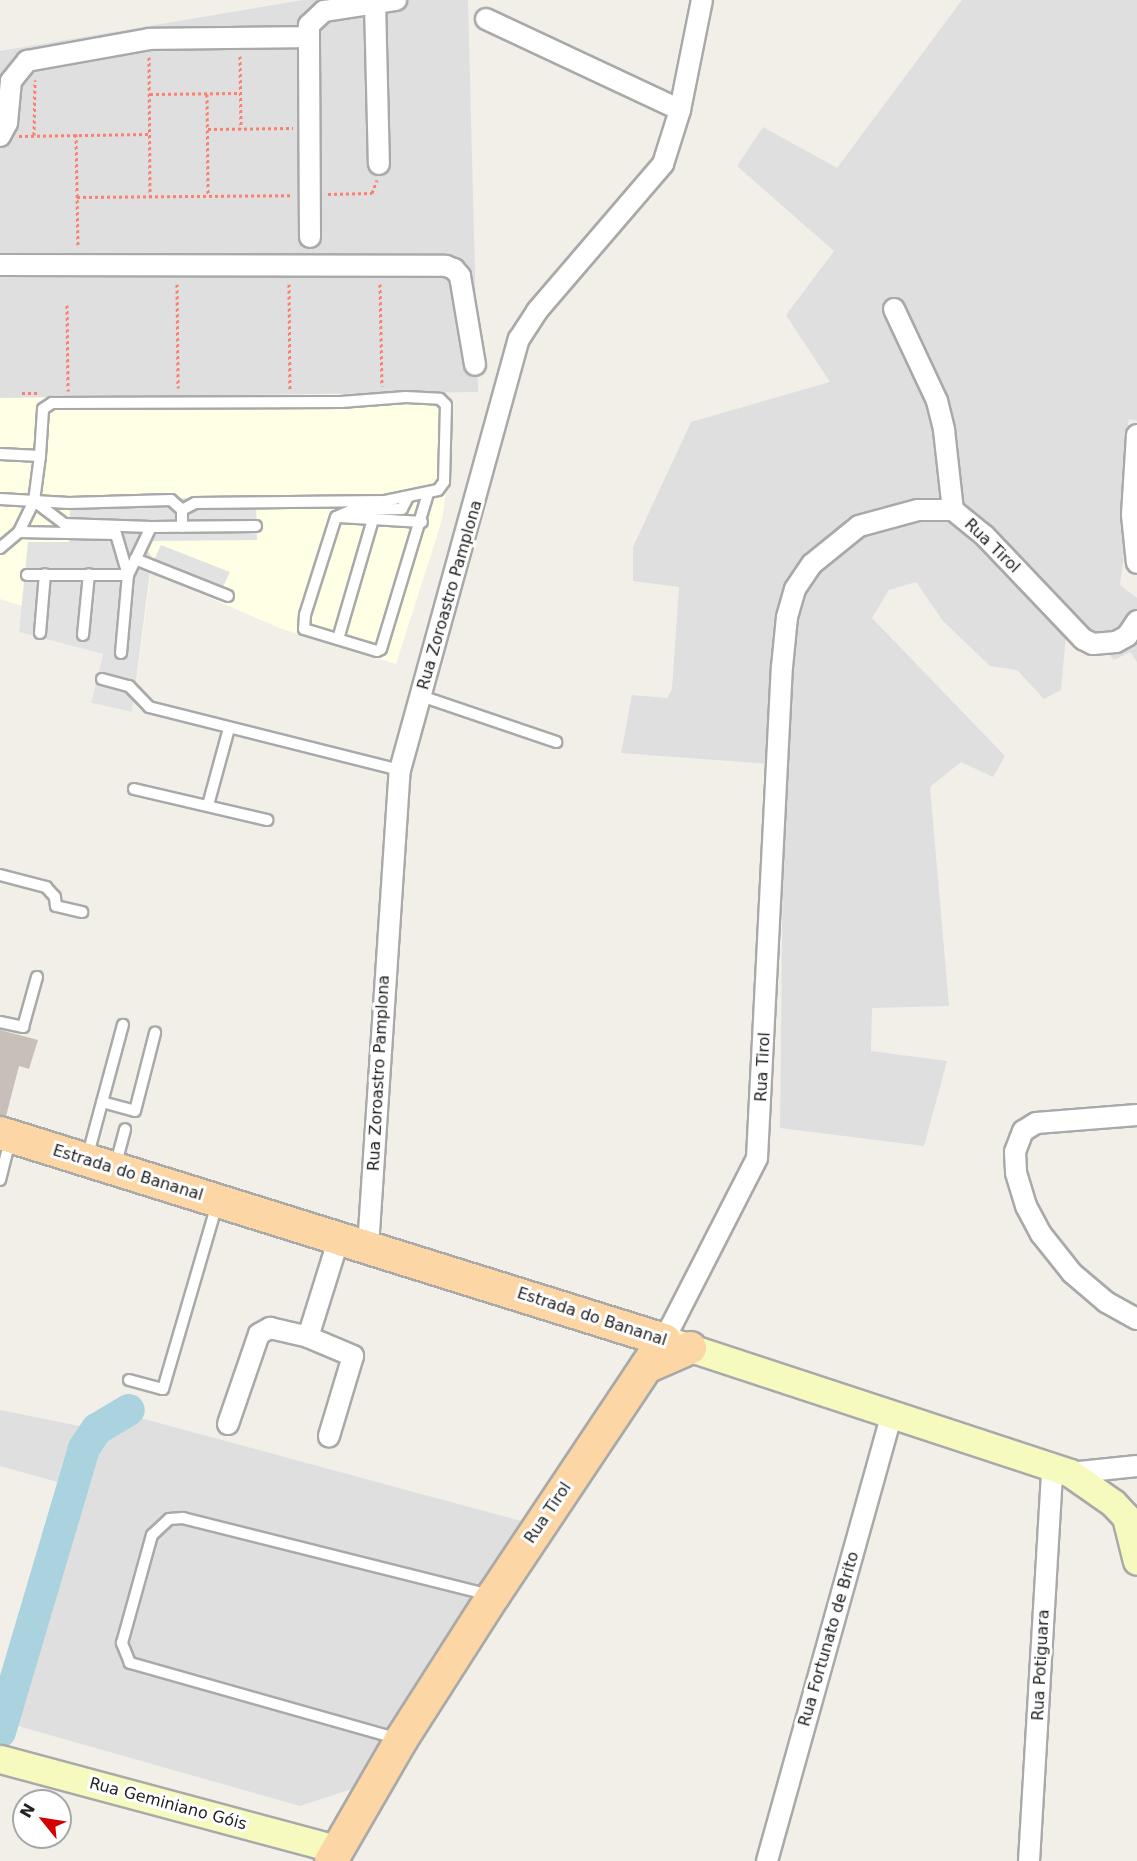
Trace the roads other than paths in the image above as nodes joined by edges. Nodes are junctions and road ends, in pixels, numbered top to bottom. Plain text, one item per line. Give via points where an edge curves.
1 (396, 0) edge
2 (702, 0) edge
3 (375, 3) junction
4 (486, 19) dead end
5 (307, 37) junction
6 (680, 110) junction
7 (4, 113) edge
8 (0, 136) edge
9 (379, 165) road end
10 (310, 237) dead end
11 (0, 265) edge
12 (894, 309) dead end
13 (475, 365) dead end
14 (1137, 435) edge
15 (0, 454) edge
16 (39, 456) junction
17 (428, 493) junction
18 (408, 497) junction
19 (0, 499) edge
20 (34, 501) junction
21 (182, 510) junction
22 (953, 510) junction
23 (336, 517) junction
24 (373, 519) junction
25 (422, 522) junction
26 (256, 526) dead end
27 (152, 527) junction
28 (182, 527) junction
29 (20, 532) junction
30 (0, 548) edge
31 (135, 559) junction
32 (1137, 563) edge
33 (27, 574) dead end
34 (45, 574) junction
35 (89, 574) junction
36 (128, 575) junction
37 (228, 596) dead end
38 (1137, 621) edge
39 (40, 633) dead end
40 (83, 635) dead end
41 (338, 639) junction
42 (122, 653) dead end
43 (102, 679) dead end
44 (421, 696) junction
45 (229, 728) junction
46 (556, 742) dead end
47 (400, 770) junction
48 (134, 789) dead end
49 (208, 805) junction
50 (267, 820) dead end
51 (0, 875) edge
52 (82, 912) dead end
53 (37, 977) dead end
54 (0, 1022) edge
55 (123, 1025) dead end
56 (155, 1033) dead end
57 (102, 1102) junction
58 (1137, 1115) edge
59 (125, 1130) dead end
60 (5, 1135) edge
61 (100, 1164) junction
62 (0, 1180) edge
63 (218, 1200) junction
64 (339, 1238) junction
65 (368, 1247) junction
66 (594, 1317) junction
67 (1137, 1319) edge
68 (308, 1337) junction
69 (677, 1344) junction
70 (129, 1380) dead end
71 (627, 1395) junction
72 (891, 1417) junction
73 (228, 1424) dead end
74 (329, 1436) dead end
75 (1137, 1466) edge
76 (1061, 1471) junction
77 (1137, 1561) edge
78 (493, 1596) junction
79 (401, 1740) junction
80 (0, 1759) edge
81 (334, 1855) edge
82 (767, 1861) edge
83 (1029, 1861) edge

1 - 3 street
2 - 6 street, Rua Zoroastro Pamplona
3 - 5 street via 324,11 309,25
3 - 9 street
4 - 6 street
5 - 7 street via 149,39 35,59 17,70
5 - 10 street
6 - 44 street, Rua Zoroastro Pamplona via 663,164 537,311 519,339
7 - 8 street
11 - 13 street via 454,269 465,301
12 - 22 street via 937,401
14 - 32 street via 1132,515
15 - 16 lane
16 - 17 lane via 43,409 52,403 440,399 446,405 444,482
16 - 20 lane
17 - 18 lane
17 - 25 lane
18 - 21 lane via 385,501 195,502
18 - 23 lane via 402,509 352,510
19 - 20 lane
20 - 21 lane via 171,500
20 - 27 lane via 64,524
20 - 29 lane
21 - 28 lane
22 - 38 street, Rua Tirol via 984,535 1083,639 1093,644 1116,642 1127,636
22 - 69 street, Rua Tirol via 918,510 859,526 812,564 795,589 787,617 782,667 757,1158
23 - 24 lane
23 - 41 lane via 302,626
24 - 25 lane
24 - 41 lane
25 - 41 lane via 381,649
26 - 28 lane
27 - 28 lane
27 - 31 lane
29 - 30 lane
29 - 36 lane via 117,534
31 - 36 lane
31 - 37 lane
33 - 34 lane
34 - 35 lane
34 - 39 lane
35 - 36 lane
35 - 40 lane
36 - 42 lane
43 - 45 lane via 129,686 149,707
44 - 46 lane
44 - 47 street, Rua Zoroastro Pamplona
45 - 47 lane
45 - 49 lane
47 - 65 street, Rua Zoroastro Pamplona
48 - 49 lane
49 - 50 lane
51 - 52 lane via 46,887 55,897 56,906
53 - 54 lane via 23,1026
55 - 57 lane
56 - 57 lane via 135,1111
57 - 61 lane
58 - 67 street via 1036,1123 1023,1131 1015,1152 1016,1173 1026,1206 1041,1234 1072,1273 1106,1302
59 - 61 lane
60 - 61 main road, Estrada do Bananal
60 - 62 lane
61 - 63 main road, Estrada do Bananal
63 - 64 main road, Estrada do Bananal
63 - 70 lane via 162,1389
64 - 65 main road, Estrada do Bananal
64 - 68 street
65 - 66 main road, Estrada do Bananal
66 - 69 main road, Estrada do Bananal
66 - 71 main road via 626,1349 630,1373
68 - 73 street via 270,1328 261,1330
68 - 74 street via 353,1356
69 - 71 main road, Rua Tirol via 646,1366
69 - 72 street, Estrada do Bananal
71 - 78 main road, Rua Tirol
72 - 76 street, Estrada do Bananal
72 - 82 street, Rua Fortunato de Brito
75 - 76 street
76 - 77 street, Estrada do Bananal via 1113,1503 1126,1517
76 - 83 street, Rua Potiguara
78 - 79 main road, Rua Tirol
78 - 79 lane via 183,1518 169,1519 152,1535 122,1644 130,1663
79 - 81 main road, Rua Tirol
80 - 81 street, Rua Geminiano Góis

